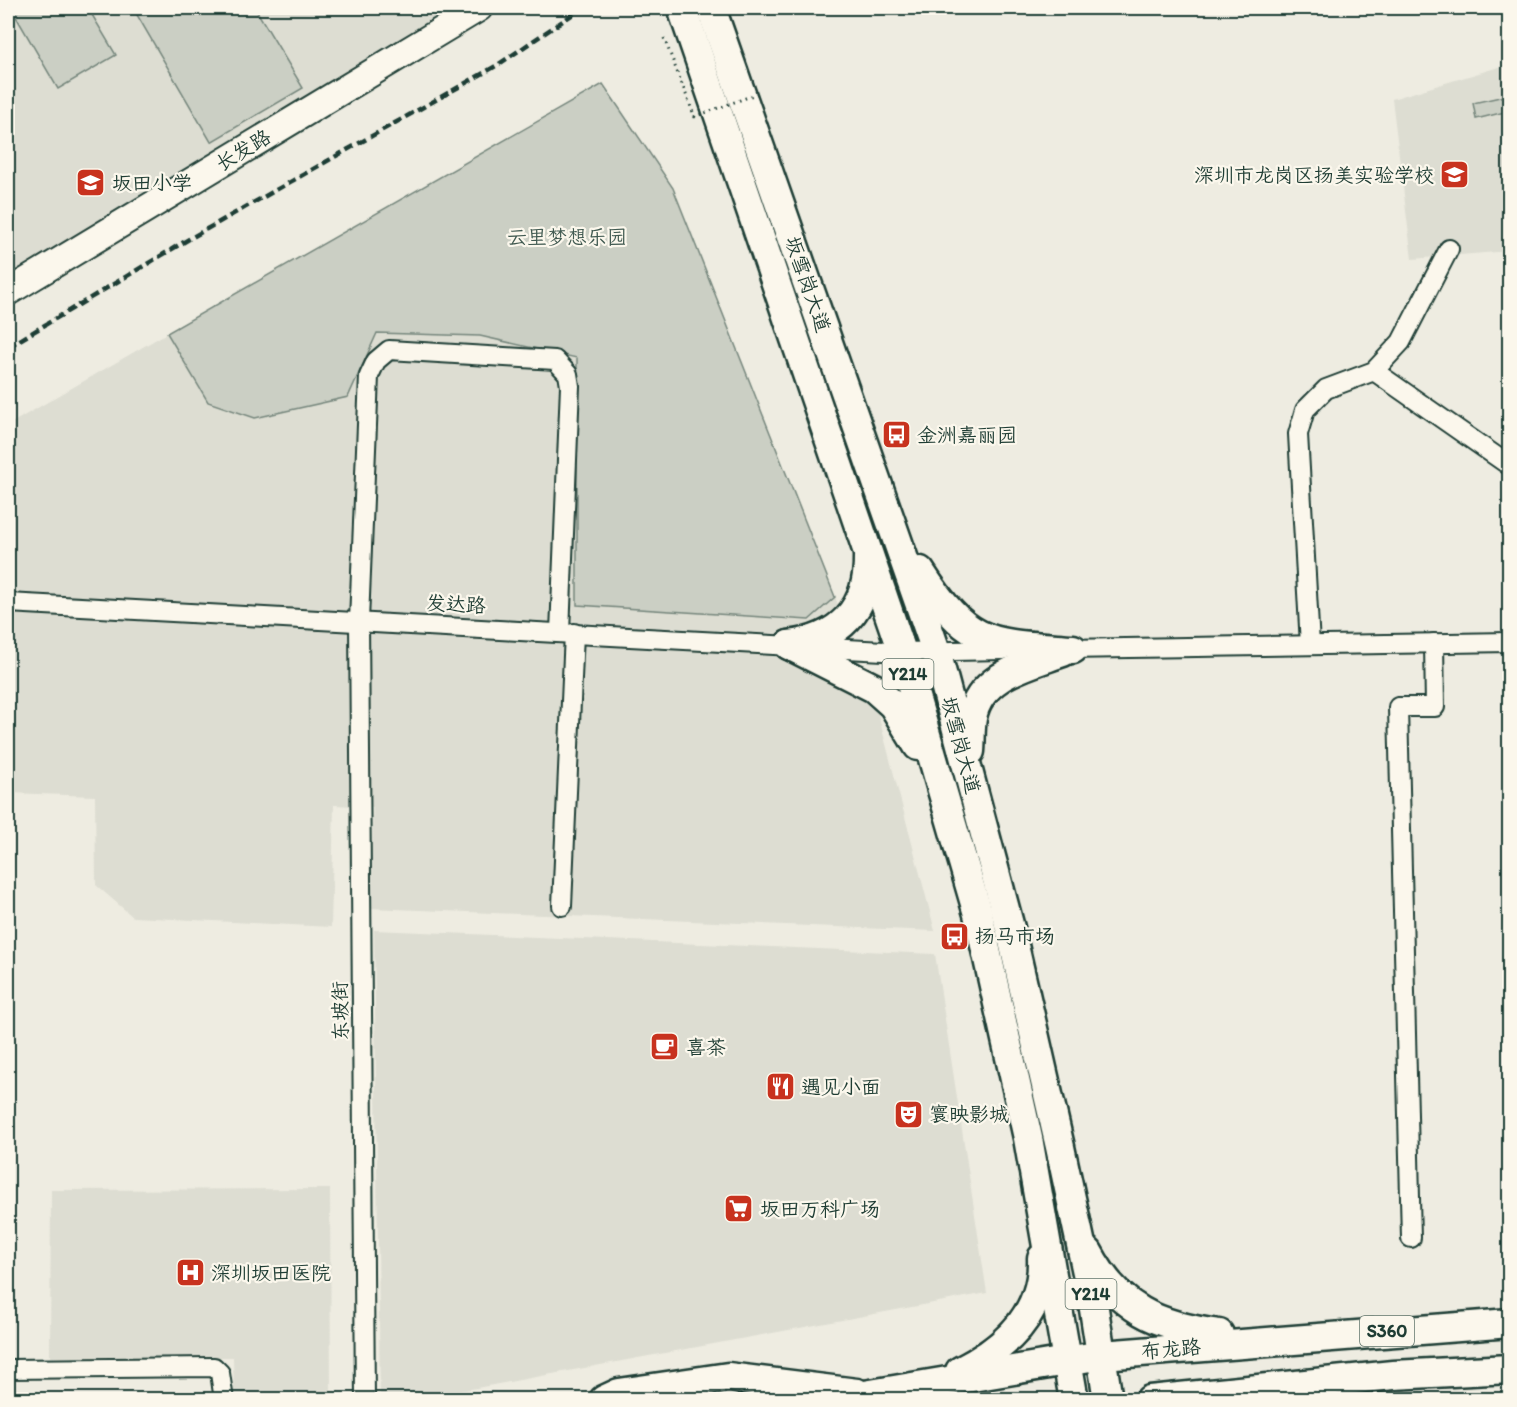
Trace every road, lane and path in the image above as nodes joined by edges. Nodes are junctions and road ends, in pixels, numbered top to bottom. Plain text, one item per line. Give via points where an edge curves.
1 (479, 8) edge
2 (682, 8) edge
3 (711, 8) edge
4 (664, 38) dead end
5 (759, 93) dead end
6 (1449, 249) dead end
7 (8, 292) edge
8 (1374, 371) junction
9 (1509, 466) edge
10 (896, 534) junction
11 (864, 540) junction
12 (8, 603) edge
13 (359, 621) junction
14 (567, 632) junction
15 (1509, 642) edge
16 (1434, 643) junction
17 (789, 645) junction
18 (1311, 645) junction
19 (1073, 649) junction
20 (936, 651) junction
21 (902, 652) junction
22 (969, 777) junction
23 (940, 783) junction
24 (562, 906) dead end
25 (1041, 1208) junction
26 (1079, 1234) junction
27 (1411, 1238) dead end
28 (1509, 1323) edge
29 (1264, 1341) junction
30 (1102, 1354) junction
31 (1068, 1359) junction
32 (1509, 1368) edge
33 (8, 1369) edge
34 (934, 1383) junction
35 (1275, 1386) junction
36 (868, 1394) junction
37 (1074, 1399) edge
38 (224, 1400) edge
39 (365, 1400) edge
40 (604, 1400) edge
41 (835, 1400) edge
42 (1108, 1400) edge
43 (1150, 1400) edge
44 (1232, 1400) edge

1 - 7 street, 长发路
2 - 11 main road, 坂雪岗大道 / Y214
3 - 10 main road, 坂雪岗大道 / Y214
4 - 5 path, bridge via 694,117
6 - 8 street via 1401,342
8 - 9 street
8 - 18 street via 1326,389 1305,410 1298,434
10 - 19 main road via 947,612 965,627 1008,644
10 - 20 main road, 坂雪岗大道 / Y214
11 - 17 main road via 867,577 854,612 825,636
11 - 21 main road, 坂雪岗大道 / Y214
12 - 13 street, 发达路
13 - 14 street, 发达路
13 - 14 street, 东坡街 via 369,376 376,361 389,350 555,360 568,374
13 - 39 street, 东坡街
14 - 17 street, 发达路
14 - 24 street
15 - 16 street, 发达路
16 - 18 street, 发达路
16 - 27 street via 1435,707 1398,707
17 - 21 street, 发达路
17 - 23 main road via 884,696 900,715
18 - 19 street, 发达路
19 - 20 street, 发达路
19 - 22 main road via 1005,674 988,687 972,717
20 - 21 street, 发达路
20 - 22 main road, 坂雪岗大道 / Y214
21 - 23 main road, 坂雪岗大道 / Y214
22 - 26 main road, 坂雪岗大道 / Y214 via 1010,928
23 - 25 main road, 坂雪岗大道 / Y214 via 978,914
25 - 31 main road, 坂雪岗大道 / Y214
25 - 34 main road via 1042,1267 1038,1296 1028,1316 986,1358
26 - 29 main road via 1096,1267 1117,1295 1138,1310 1160,1322 1190,1330
26 - 30 main road, 坂雪岗大道 / Y214
28 - 29 main road, 布龙路 / S360
29 - 30 main road, 布龙路 / S360
30 - 31 main road, 布龙路 / S360
30 - 42 main road, 坂雪岗大道 / Y214
31 - 34 main road, 布龙路 / S360
31 - 37 main road, 坂雪岗大道 / Y214
32 - 35 main road, S360
33 - 38 street via 214,1367 220,1373
34 - 36 main road, 布龙路 / S360
35 - 43 main road, S360
35 - 44 main road
36 - 40 main road via 728,1377 619,1393
36 - 41 main road, 布龙路 / S360

